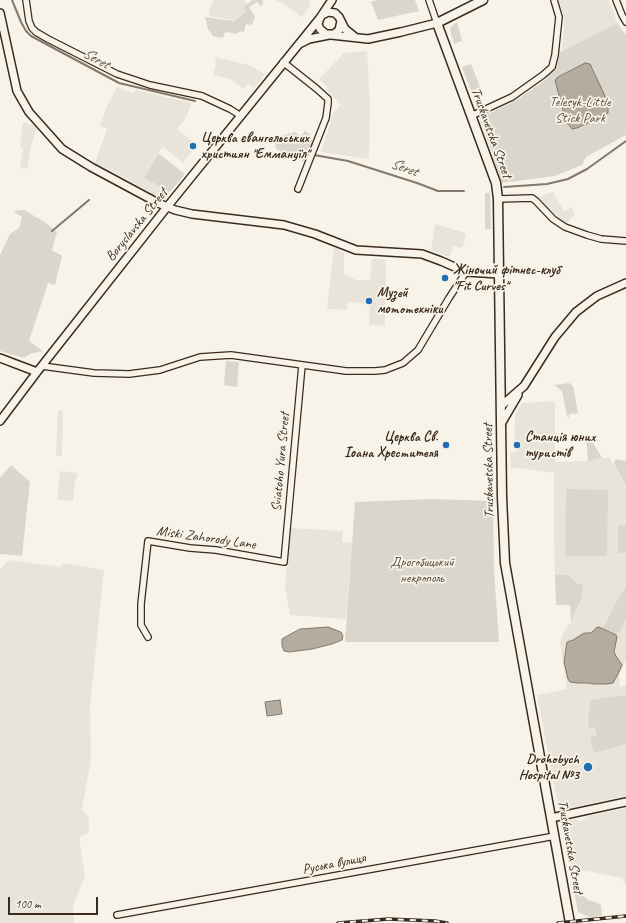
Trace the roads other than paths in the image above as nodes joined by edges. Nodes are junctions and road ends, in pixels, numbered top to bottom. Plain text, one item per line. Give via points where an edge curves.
1 (26, 0) edge
2 (332, 0) edge
3 (429, 0) edge
4 (483, 0) edge
5 (554, 0) edge
6 (616, 0) edge
7 (0, 13) edge
8 (320, 17) junction
9 (341, 20) junction
10 (626, 22) edge
11 (437, 23) junction
12 (330, 35) junction
13 (357, 38) junction
14 (297, 45) junction
15 (284, 62) junction
16 (241, 116) junction
17 (471, 116) junction
18 (298, 189) dead end
19 (497, 191) junction
20 (167, 207) junction
21 (626, 241) edge
22 (466, 272) junction
23 (499, 274) junction
24 (626, 284) edge
25 (0, 358) edge
26 (302, 365) junction
27 (39, 369) junction
28 (519, 391) junction
29 (501, 394) junction
30 (501, 406) junction
31 (0, 421) edge
32 (501, 424) junction
33 (284, 562) joint
34 (148, 637) dead end
35 (626, 802) edge
36 (551, 818) junction
37 (555, 836) junction
38 (117, 915) dead end
39 (570, 923) edge

1 - 16 street via 32,28 48,39 122,76 202,96
2 - 8 street, Boryslavska Street
2 - 9 street
3 - 11 street
4 - 11 main road
5 - 17 street via 559,17 552,67 512,97
6 - 10 street
7 - 20 street via 17,91 38,123 72,156
8 - 9 street via 330,12 338,15
8 - 12 street via 320,29
8 - 14 street, Boryslavska Street
9 - 12 street via 339,30
9 - 13 street via 348,32
11 - 13 street via 383,37
11 - 17 main road, Truskavetska Street
12 - 13 street
12 - 14 street via 309,39
14 - 15 street, Boryslavska Street
15 - 16 street, Boryslavska Street
15 - 18 street via 328,99 326,118
16 - 20 street, Boryslavska Street
17 - 19 main road, Truskavetska Street
19 - 21 street via 532,198 564,227 587,236
19 - 23 main road, Truskavetska Street
20 - 22 street via 192,214 284,225 356,250 422,254
20 - 27 street, Boryslavska Street
22 - 23 street
22 - 26 street via 418,350 403,364 385,370 363,372
23 - 29 main road, Truskavetska Street
24 - 28 street via 597,296 576,312 555,337
25 - 27 street
26 - 27 street via 218,355 200,357 160,370 129,374
26 - 33 street, Sviatoho Yura Street
27 - 31 street, Boryslavska Street
28 - 29 street
28 - 30 street
28 - 32 street
29 - 30 main road, Truskavetska Street
30 - 32 main road, Truskavetska Street
32 - 36 main road, Truskavetska Street via 505,562
33 - 34 street, Miski Zahorody Lane via 148,542 141,625
35 - 36 street
36 - 37 main road, Truskavetska Street
37 - 38 street, Руська вулиця
37 - 39 main road, Truskavetska Street

